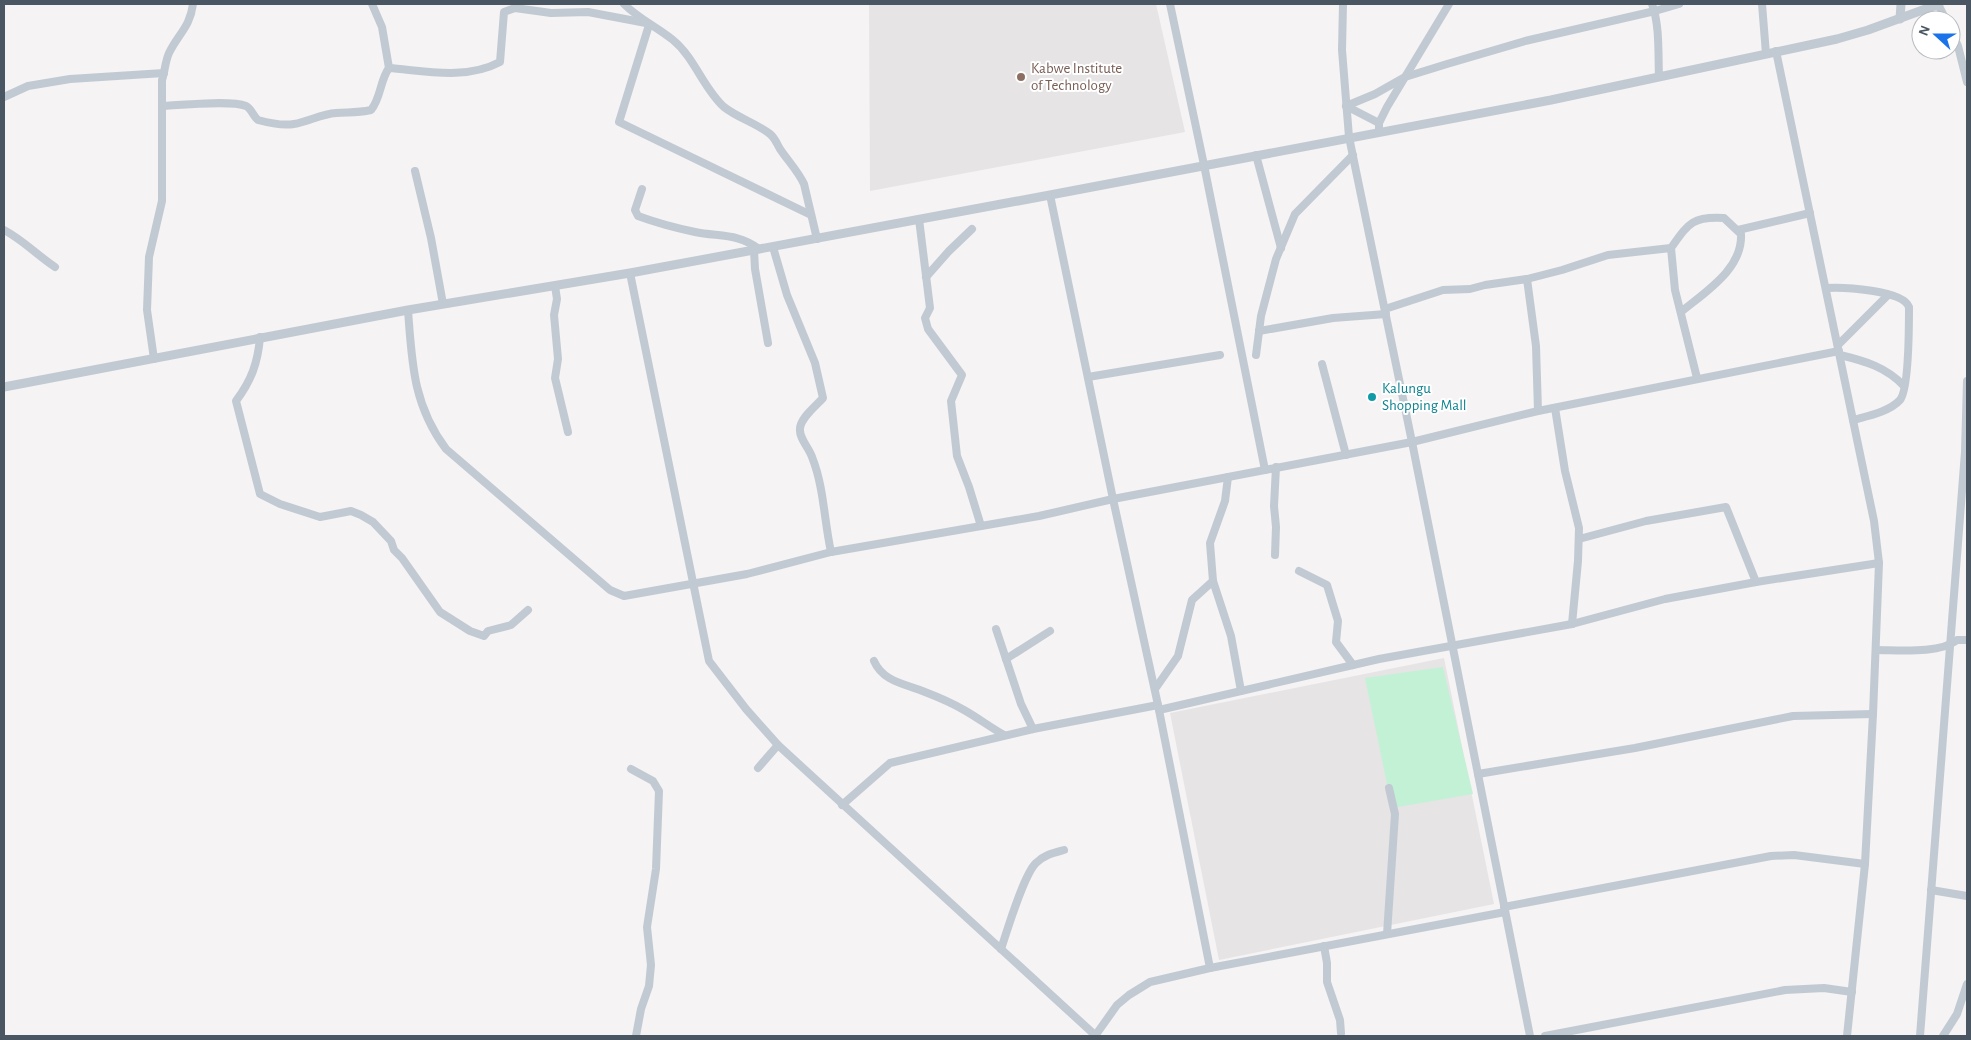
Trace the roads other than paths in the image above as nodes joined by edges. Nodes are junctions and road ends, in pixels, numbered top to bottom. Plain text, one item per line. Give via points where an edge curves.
1 (193, 4) edge
2 (372, 4) edge
3 (624, 4) edge
4 (1170, 4) edge
5 (1343, 4) edge
6 (1449, 4) edge
7 (1679, 4) edge
8 (1762, 4) edge
9 (1901, 4) edge
10 (1939, 4) edge
11 (1653, 8) edge
12 (1900, 19) junction
13 (648, 24) junction
14 (1776, 51) junction
15 (1766, 54) junction
16 (1961, 58) edge
17 (389, 68) junction
18 (164, 73) junction
19 (1405, 77) junction
20 (1658, 77) junction
21 (1967, 82) edge
22 (4, 97) edge
23 (163, 106) junction
24 (1346, 106) junction
25 (1379, 127) junction
26 (1349, 137) junction
27 (1256, 155) junction
28 (1353, 156) junction
29 (1204, 166) junction
30 (415, 171) dead end
31 (642, 189) dead end
32 (1050, 195) junction
33 (1810, 213) junction
34 (811, 215) junction
35 (919, 219) junction
36 (972, 229) dead end
37 (4, 230) edge
38 (1738, 230) junction
39 (817, 239) junction
40 (772, 247) junction
41 (1281, 248) junction
42 (1671, 248) junction
43 (756, 250) junction
44 (55, 267) dead end
45 (630, 273) junction
46 (926, 277) junction
47 (1528, 279) junction
48 (555, 286) junction
49 (1826, 288) junction
50 (1888, 295) junction
51 (443, 304) junction
52 (408, 310) junction
53 (1385, 311) junction
54 (1681, 312) junction
55 (1259, 331) junction
56 (260, 337) junction
57 (768, 343) dead end
58 (1839, 350) junction
59 (1220, 355) dead end
60 (1256, 355) dead end
61 (154, 359) junction
62 (1322, 364) dead end
63 (1088, 377) junction
64 (1697, 378) junction
65 (1967, 381) edge
66 (1904, 386) junction
67 (4, 387) edge
68 (1967, 393) edge
69 (1554, 408) junction
70 (1538, 412) junction
71 (1853, 420) junction
72 (568, 432) dead end
73 (1412, 442) junction
74 (1346, 455) junction
75 (1276, 468) junction
76 (1264, 470) junction
77 (1228, 477) junction
78 (1113, 499) junction
79 (981, 526) junction
80 (1579, 539) junction
81 (831, 552) junction
82 (1275, 555) dead end
83 (1879, 564) junction
84 (1299, 571) dead end
85 (1213, 581) junction
86 (1756, 582) junction
87 (693, 583) junction
88 (528, 610) dead end
89 (1572, 624) junction
90 (996, 629) dead end
91 (1050, 631) dead end
92 (1967, 640) edge
93 (1451, 645) junction
94 (1950, 646) junction
95 (1876, 650) junction
96 (1006, 659) junction
97 (874, 660) dead end
98 (1353, 665) junction
99 (1155, 689) junction
100 (1240, 691) junction
101 (1159, 707) junction
102 (1873, 714) junction
103 (1033, 728) junction
104 (1004, 735) junction
105 (778, 745) junction
106 (758, 768) dead end
107 (630, 769) dead end
108 (1478, 774) junction
109 (1390, 788) dead end
110 (842, 805) junction
111 (1064, 850) dead end
112 (1864, 864) junction
113 (1931, 890) junction
114 (1967, 896) edge
115 (1504, 910) junction
116 (1387, 934) junction
117 (1324, 946) junction
118 (1001, 949) junction
119 (1210, 968) junction
120 (1967, 984) edge
121 (1852, 992) junction
122 (1341, 1033) dead end
123 (636, 1036) edge
124 (1096, 1036) edge
125 (1530, 1036) edge
126 (1545, 1036) edge
127 (1847, 1036) edge
128 (1920, 1036) edge
129 (1943, 1036) edge

1 - 18 street via 186,29 165,62
2 - 17 street via 382,27
3 - 13 street
4 - 29 street
5 - 24 street
6 - 19 street
7 - 11 street
8 - 15 street
9 - 12 street
10 - 12 street
11 - 19 street via 1525,41
11 - 20 street
12 - 14 street via 1837,39
13 - 17 street via 588,12 551,13 515,8 504,12 500,62 488,69 448,74
13 - 34 street via 674,41 722,105 774,138 800,175
13 - 34 street via 619,122
14 - 15 street
14 - 33 street
15 - 20 street
16 - 21 street
17 - 23 street via 371,110 318,116 293,124 258,120 250,108 242,105 198,103
18 - 22 street via 70,79 28,86
18 - 23 street
19 - 24 street
19 - 25 street
20 - 25 street via 1551,100
23 - 61 street via 162,201 149,257 147,310
24 - 25 street
24 - 26 street
25 - 26 street
26 - 27 street
26 - 28 street
27 - 29 street
27 - 41 street
28 - 41 street via 1295,214
28 - 53 street
29 - 32 street
29 - 76 street
30 - 51 street
31 - 43 street via 634,210 638,216 664,225 750,242
32 - 35 street
32 - 63 street
33 - 38 street
33 - 49 street
34 - 39 street
35 - 39 street
35 - 46 street
36 - 46 street
37 - 44 street
38 - 42 street via 1724,218 1704,218 1688,225
38 - 54 street via 1741,242 1729,269
39 - 40 street
40 - 43 street
40 - 81 street via 787,295 815,363 823,398 800,424 799,431 812,454 820,480
41 - 55 street
42 - 47 street via 1608,255
42 - 54 street via 1675,290
43 - 45 street
43 - 57 street via 755,269
45 - 48 street
45 - 87 street
46 - 79 street via 930,308 925,318 928,329 962,375 951,401 957,456
47 - 53 street via 1443,290
47 - 70 street via 1536,346
48 - 51 street
48 - 72 street via 558,359 555,378
49 - 50 street via 1849,287
49 - 58 street
50 - 58 street
50 - 66 street via 1905,300 1910,307
51 - 52 street
52 - 56 street
52 - 87 street via 414,376 428,422 446,449 610,590 624,596
53 - 55 street
53 - 73 street
54 - 64 street
55 - 60 street
56 - 61 street
56 - 88 street via 257,362 236,401 260,494 320,517 351,511 372,522 391,541 394,550 440,612 470,631 484,636 488,631 510,624
58 - 64 street
58 - 66 street via 1882,368
58 - 71 street
59 - 63 street
61 - 67 street
62 - 74 street
63 - 78 street
64 - 69 street
65 - 68 street
66 - 71 street via 1903,395 1895,404
68 - 94 street
69 - 70 street
69 - 80 street
70 - 73 street
71 - 83 street via 1874,521
73 - 74 street
73 - 93 street
74 - 75 street
75 - 76 street
75 - 82 street
76 - 77 street
77 - 78 street
77 - 85 street via 1226,500 1210,543
78 - 79 street
78 - 99 street
79 - 81 street
80 - 86 street via 1646,521 1726,507
80 - 89 street
81 - 87 street via 747,574
83 - 86 street
83 - 95 street
84 - 98 street via 1327,585 1338,621 1336,642
85 - 99 street via 1192,600 1178,656
85 - 100 street via 1231,636
86 - 89 street via 1665,599
87 - 105 street via 709,661
89 - 93 street
90 - 96 street
91 - 96 street
92 - 94 street via 1957,640
93 - 98 street
93 - 108 street
94 - 95 street
94 - 113 street
95 - 102 street
96 - 103 street
97 - 104 street via 882,674 964,710
98 - 100 street
99 - 101 street
100 - 101 street
101 - 103 street
101 - 119 street
102 - 108 street via 1793,716 1635,748
102 - 112 street
103 - 104 street
104 - 110 street via 890,763
105 - 106 street
105 - 110 street
107 - 123 street via 653,781 659,791 656,869 647,928 651,965
108 - 115 street
109 - 116 street via 1394,814
110 - 118 street
111 - 118 street via 1046,855 1034,864
112 - 115 street via 1794,855 1771,856
112 - 121 street
113 - 114 street
113 - 128 street
115 - 116 street
115 - 125 street
116 - 117 street
117 - 119 street
117 - 122 street via 1327,982
118 - 124 street
119 - 124 street via 1150,982 1117,1005
120 - 129 street via 1957,1014
121 - 126 street via 1824,988 1785,990
121 - 127 street

